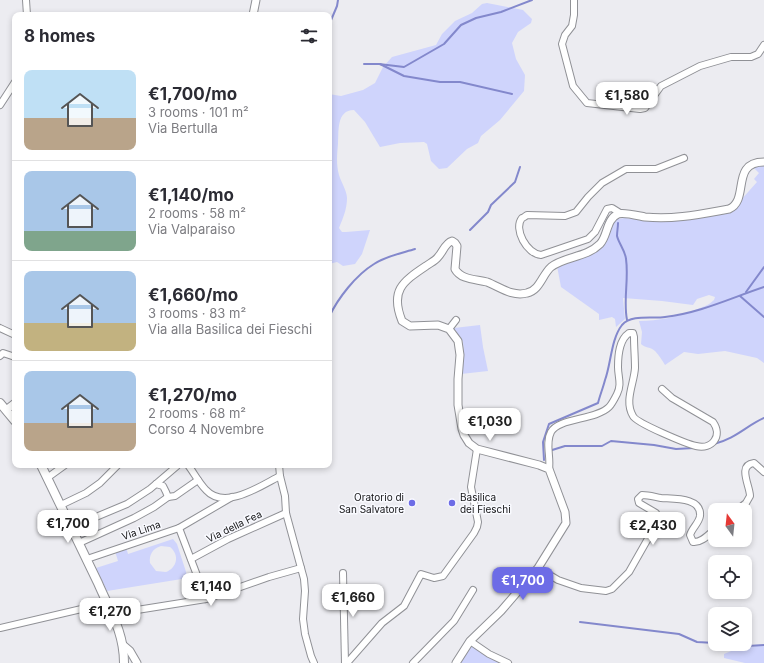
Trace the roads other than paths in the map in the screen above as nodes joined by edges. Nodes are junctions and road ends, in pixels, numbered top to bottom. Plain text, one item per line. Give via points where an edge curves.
1 (26, 0) edge
2 (256, 0) edge
3 (574, 0) edge
4 (27, 12) edge
5 (254, 12) edge
6 (764, 45) edge
7 (12, 87) edge
8 (0, 105) edge
9 (684, 158) dead end
10 (764, 162) edge
11 (620, 214) junction
12 (456, 320) dead end
13 (0, 328) edge
14 (449, 329) junction
15 (12, 334) edge
16 (0, 356) edge
17 (12, 356) edge
18 (662, 389) dead end
19 (3, 407) edge
20 (12, 418) edge
21 (477, 449) junction
22 (42, 468) edge
23 (61, 468) edge
24 (115, 468) edge
25 (175, 468) edge
26 (190, 468) edge
27 (279, 468) edge
28 (549, 469) junction
29 (764, 472) edge
30 (280, 476) junction
31 (47, 478) junction
32 (198, 480) junction
33 (156, 484) junction
34 (168, 497) junction
35 (232, 497) junction
36 (746, 503) edge
37 (61, 505) junction
38 (286, 513) junction
39 (72, 527) junction
40 (179, 528) junction
41 (708, 535) edge
42 (79, 542) junction
43 (87, 559) junction
44 (191, 559) junction
45 (301, 568) junction
46 (538, 568) junction
47 (343, 573) dead end
48 (473, 590) dead end
49 (206, 599) junction
50 (107, 603) junction
51 (112, 614) junction
52 (0, 628) edge
53 (470, 640) junction
54 (123, 645) junction
55 (126, 661) edge
56 (137, 663) edge
57 (314, 663) edge
58 (346, 663) edge
59 (414, 663) edge
60 (456, 663) edge
61 (508, 663) edge

1 - 4 street
2 - 5 street
3 - 6 street via 572,26 565,35 565,44 573,86 587,103 645,108 661,86 700,66 731,57 751,57 758,54
7 - 8 street
9 - 11 street via 656,169 626,169 602,183 576,212 571,214 527,215 520,223 521,237 532,252 541,255 588,239 595,232 607,209 612,208
10 - 11 street via 757,162 748,167 742,176 738,201 729,209 673,218
11 - 14 street via 610,222 601,243 591,252 549,268 536,289 528,293 515,294 460,275 455,269 456,244 449,242 438,258 407,279 397,296 396,303 402,321 410,326 438,325
12 - 14 street
13 - 15 street
14 - 21 street via 458,341 460,355 458,405 462,429 469,443
16 - 17 street via 3,353
18 - 28 street via 672,398 713,422 718,433 715,440 704,447 696,446 645,425 633,417 629,404 635,369 634,337 633,333 629,333 623,337 620,346 618,393 610,406 603,411 566,422 552,430 548,449
19 - 20 main road
21 - 28 street
21 - 58 street via 471,487 477,527 443,576 434,578 421,574 404,606 382,623
22 - 31 main road
23 - 31 street
24 - 37 street via 86,493
25 - 33 street
26 - 32 street
27 - 30 street
28 - 46 street via 565,512 566,523
29 - 36 street via 754,464 746,466 750,496
30 - 35 street via 239,497
30 - 38 street
31 - 37 main road
32 - 34 street via 175,496
32 - 35 street via 207,492 218,497
33 - 34 street via 163,486
33 - 39 street via 127,504
34 - 42 street via 134,518
35 - 40 street, Via Lima
37 - 39 main road
38 - 44 street, Via della Fea
38 - 45 street
39 - 42 main road
40 - 43 street, Via Lima
40 - 44 street
41 - 46 street via 701,541 694,542 690,535 700,516 696,506 684,500 642,495 638,499 640,504 656,513 658,521 629,572 612,589 606,591 580,588 558,580
42 - 43 main road
43 - 50 main road
44 - 49 street
45 - 49 street
45 - 57 street via 305,591 303,628
46 - 53 street via 501,611
47 - 58 street
48 - 59 street via 454,621
49 - 51 street
50 - 51 main road
50 - 52 street
51 - 54 main road
53 - 60 street
53 - 61 street via 488,654
54 - 55 main road
54 - 56 street

